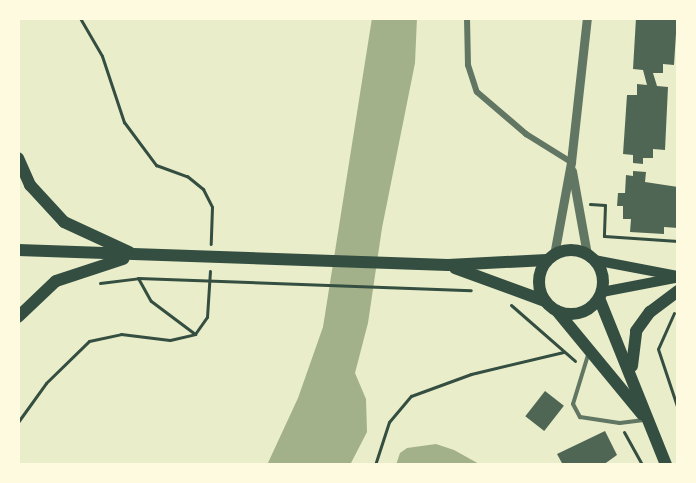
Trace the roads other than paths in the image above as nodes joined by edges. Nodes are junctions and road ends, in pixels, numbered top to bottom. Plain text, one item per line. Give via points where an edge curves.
1 (467, 18) edge
2 (586, 18) edge
3 (18, 158) edge
4 (571, 162) junction
5 (18, 250) edge
6 (139, 256) junction
7 (551, 257) junction
8 (591, 257) junction
9 (448, 265) junction
10 (678, 277) edge
11 (678, 291) edge
12 (601, 295) junction
13 (545, 301) junction
14 (557, 311) junction
15 (18, 317) edge
16 (589, 350) junction
17 (633, 376) junction
18 (647, 420) junction
19 (666, 465) edge

1 - 4 street via 469,73 477,92 526,134
2 - 4 street
3 - 6 main road via 30,185 64,222
4 - 7 street
4 - 8 street
5 - 6 main road
6 - 9 main road
6 - 15 main road via 56,281
7 - 8 main road via 570,250
7 - 9 main road
7 - 13 main road via 539,280
8 - 10 main road
8 - 12 main road via 603,275
9 - 13 main road
10 - 12 main road
11 - 17 main road via 650,312 636,331
12 - 14 main road via 576,314
12 - 17 main road
13 - 14 main road
14 - 16 main road
16 - 18 main road
16 - 18 lane via 573,404 580,417 620,423
17 - 18 main road
18 - 19 main road

